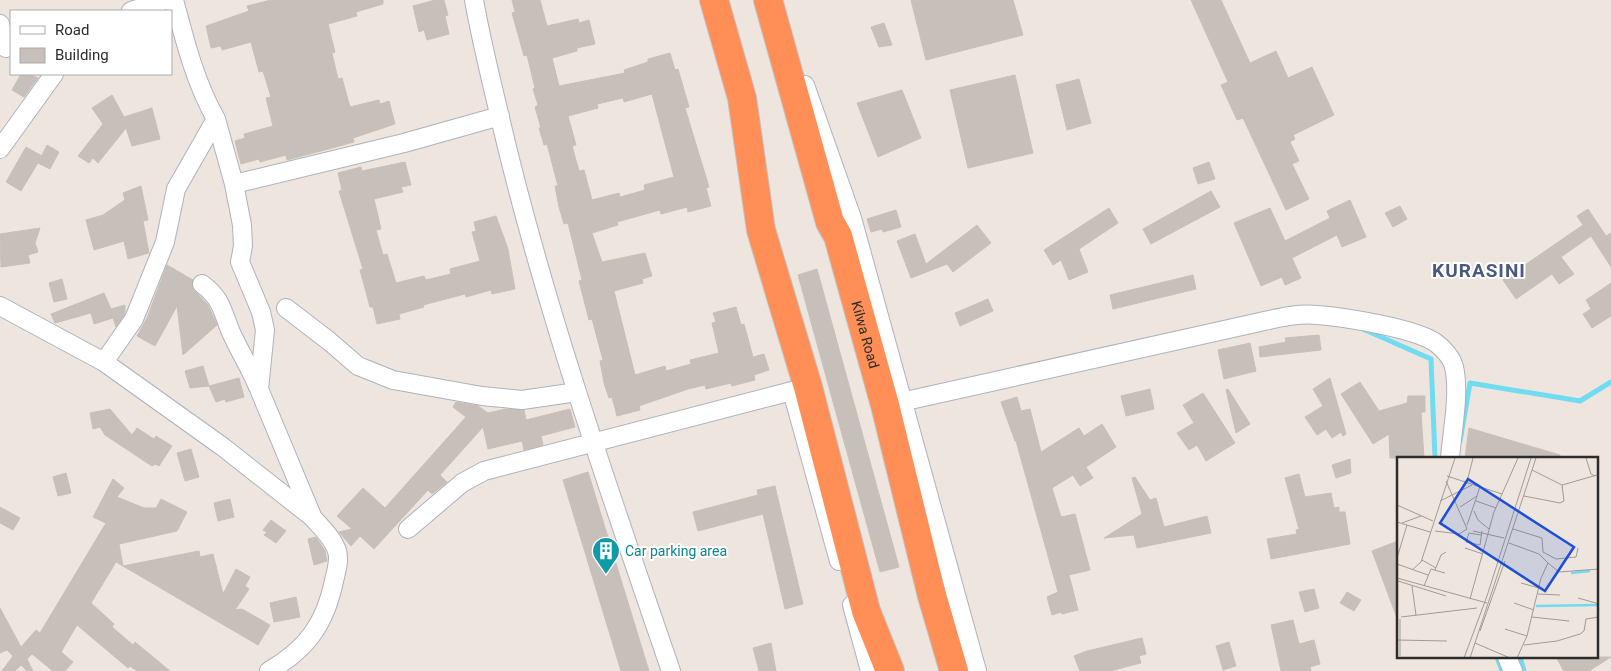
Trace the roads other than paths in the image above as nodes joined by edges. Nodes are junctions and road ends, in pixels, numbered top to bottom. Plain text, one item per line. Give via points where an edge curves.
1 (166, 0) edge
2 (174, 0) edge
3 (474, 0) edge
4 (714, 0) edge
5 (768, 0) edge
6 (781, 0) edge
7 (134, 10) edge
8 (0, 24) edge
9 (6, 48) edge
10 (53, 75) edge
11 (500, 116) junction
12 (216, 119) junction
13 (0, 149) edge
14 (234, 184) junction
15 (202, 284) dead end
16 (0, 306) edge
17 (286, 308) dead end
18 (104, 362) junction
19 (807, 388) junction
20 (259, 389) junction
21 (576, 392) junction
22 (894, 404) junction
23 (592, 444) junction
24 (1450, 457) edge
25 (312, 517) junction
26 (408, 529) dead end
27 (1507, 658) edge
28 (269, 671) edge
29 (671, 671) edge
30 (870, 671) edge
31 (890, 671) edge
32 (954, 671) edge
33 (978, 671) edge
34 (1513, 671) edge

1 - 7 street
2 - 12 street via 189,57
3 - 11 street
4 - 19 highway via 742,98 761,230
5 - 22 highway, Kilwa Road via 830,222 838,236
6 - 22 street via 806,91 852,218
8 - 9 street
10 - 13 street
11 - 14 street
11 - 21 street via 537,265
12 - 14 street
12 - 18 street via 176,189 165,242 134,319
14 - 20 street via 242,225 240,262 261,312 264,330
15 - 20 street via 212,291 223,307 230,331
16 - 18 street
17 - 21 street via 330,340 358,366 393,380 522,400
18 - 25 street via 223,447
19 - 23 street
19 - 30 street
19 - 31 highway via 866,611
20 - 25 street
21 - 23 street
22 - 24 street via 1288,316 1316,315 1417,335 1435,342 1446,353 1454,365 1455,386
22 - 32 highway, Kilwa Road via 932,596
22 - 33 street
23 - 26 street via 484,471 462,483
23 - 29 street
25 - 28 street via 338,552 330,602 314,635 285,662
27 - 34 street

